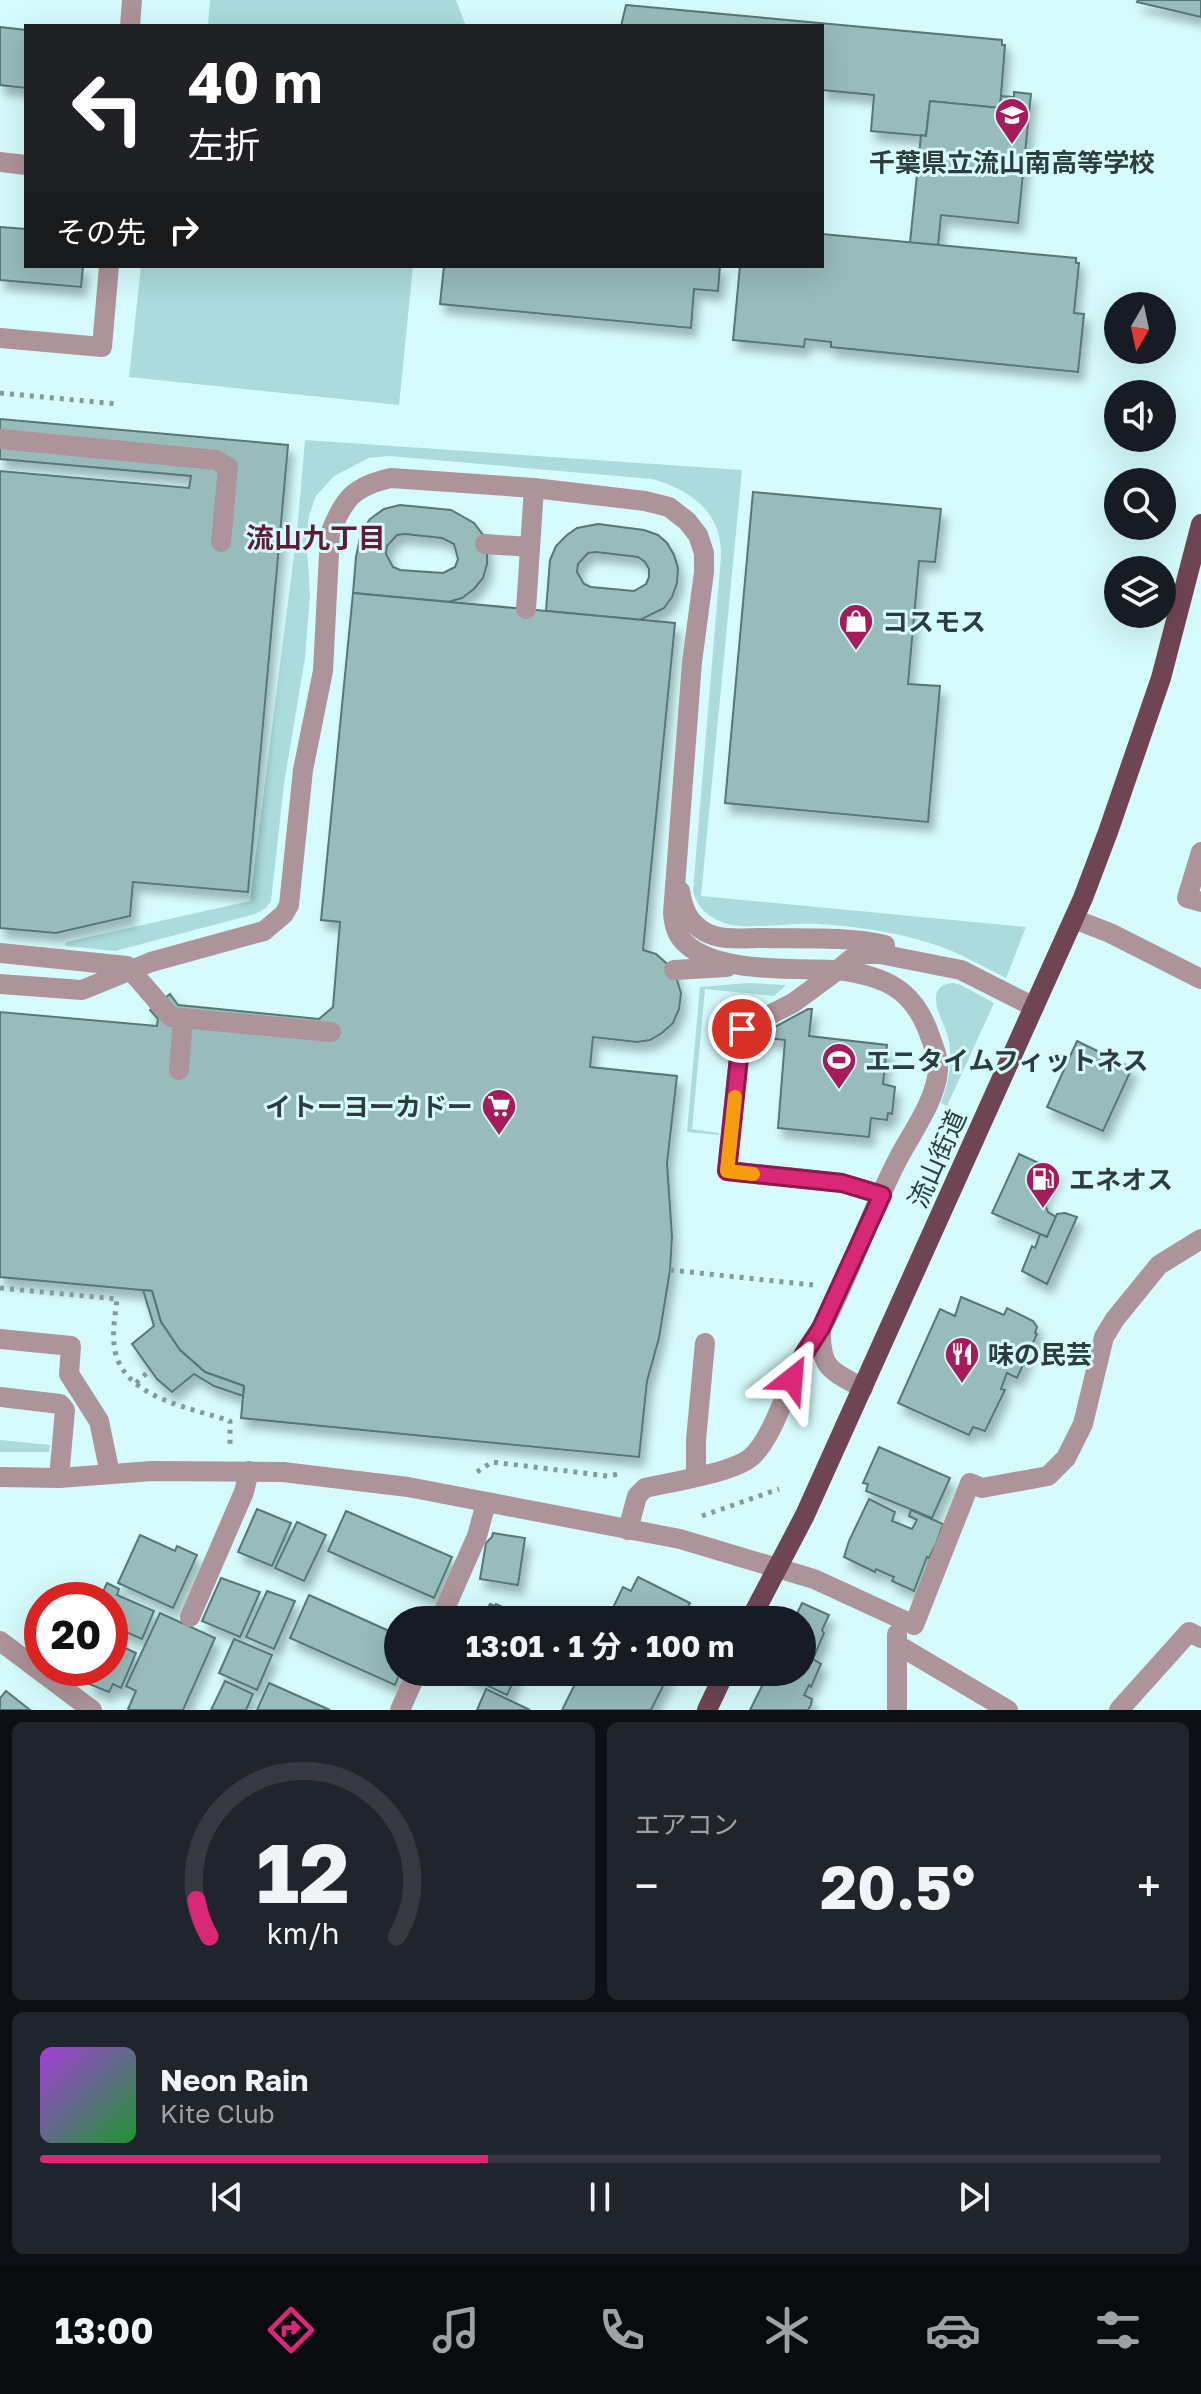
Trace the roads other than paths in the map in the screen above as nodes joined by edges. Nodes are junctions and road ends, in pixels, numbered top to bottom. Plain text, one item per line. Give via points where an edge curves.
1 (132, 0) edge
2 (130, 24) edge
3 (0, 162) edge
4 (24, 165) edge
5 (109, 268) edge
6 (0, 338) edge
7 (0, 439) edge
8 (534, 488) junction
9 (1201, 524) edge
10 (221, 542) dead end
11 (485, 544) dead end
12 (530, 547) junction
13 (526, 609) dead end
14 (1201, 852) edge
15 (677, 871) junction
16 (1201, 902) edge
17 (1074, 919) junction
18 (0, 953) edge
19 (747, 965) junction
20 (674, 970) dead end
21 (838, 970) junction
22 (961, 970) junction
23 (1201, 979) edge
24 (0, 984) edge
25 (1034, 1007) junction
26 (183, 1018) junction
27 (331, 1032) dead end
28 (179, 1070) dead end
29 (882, 1195) junction
30 (1201, 1239) edge
31 (821, 1328) junction
32 (0, 1339) edge
33 (705, 1343) dead end
34 (863, 1388) junction
35 (0, 1397) edge
36 (249, 1471) junction
37 (110, 1474) junction
38 (696, 1476) junction
39 (0, 1477) edge
40 (59, 1478) junction
41 (486, 1503) junction
42 (628, 1530) junction
43 (778, 1568) junction
44 (446, 1606) edge
45 (758, 1606) edge
46 (190, 1617) dead end
47 (905, 1620) junction
48 (1201, 1638) edge
49 (0, 1641) edge
50 (898, 1645) junction
51 (411, 1686) edge
52 (718, 1686) edge
53 (92, 1710) edge
54 (400, 1710) edge
55 (707, 1710) edge
56 (897, 1710) edge
57 (1008, 1710) edge
58 (1119, 1710) edge

1 - 2 street
3 - 4 street
5 - 6 street via 102,347
7 - 10 street via 216,460 228,467
8 - 12 street
8 - 15 street via 669,507 698,535 704,572
8 - 24 street via 391,478 351,494 338,513 330,534 323,671 303,770 289,905 274,924 151,962 82,990
9 - 17 main road, 流山街道 via 1161,678
11 - 12 street
12 - 13 street
14 - 16 street via 1187,898
15 - 19 street via 674,927 683,941 698,953
15 - 22 street via 683,908 707,933 727,939 871,942
17 - 23 street
17 - 25 main road, 流山街道
18 - 26 street, bridge via 127,966 171,1017
19 - 20 street
19 - 21 street
21 - 22 street via 864,954
21 - 29 street via 878,977 912,1000 936,1053 934,1092
21 - 29 street via 793,1003 742,1029 727,1171 842,1183
22 - 25 street
25 - 34 main road, 流山街道
26 - 27 street, bridge
26 - 28 street
29 - 31 street
30 - 47 street via 1159,1265 1115,1319 1104,1337 1083,1424 1066,1458 1048,1476 982,1488 970,1483
31 - 34 street via 822,1357 832,1371
31 - 38 street via 761,1448 748,1460
32 - 37 street via 71,1346 69,1374 99,1421
33 - 38 street
34 - 43 main road, 流山街道
35 - 40 street via 60,1404 65,1410
36 - 37 street
36 - 41 street via 328,1476
36 - 46 street
37 - 40 street
38 - 42 street via 645,1488 637,1496
39 - 40 street
41 - 42 street
41 - 44 street
42 - 43 street via 680,1539
43 - 45 main road, 流山街道
43 - 47 street
47 - 50 street
48 - 58 street via 1189,1632
49 - 53 street
50 - 56 street
50 - 57 street
51 - 54 street
52 - 55 main road

